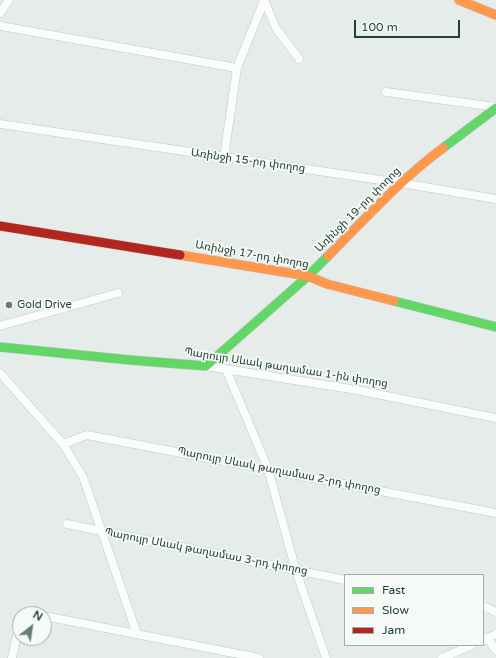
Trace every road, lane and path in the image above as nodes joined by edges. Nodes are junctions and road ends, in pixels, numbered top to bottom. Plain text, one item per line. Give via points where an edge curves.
1 (10, 0) edge
2 (264, 0) edge
3 (459, 0) edge
4 (0, 13) edge
5 (496, 15) edge
6 (0, 26) edge
7 (299, 59) dead end
8 (237, 68) junction
9 (386, 92) dead end
10 (496, 108) edge
11 (0, 124) edge
12 (224, 157) junction
13 (401, 183) junction
14 (496, 199) edge
15 (0, 226) edge
16 (308, 276) junction
17 (118, 293) dead end
18 (0, 326) edge
19 (496, 327) edge
20 (0, 347) edge
21 (206, 366) junction
22 (226, 369) junction
23 (0, 373) edge
24 (496, 418) edge
25 (63, 444) junction
26 (268, 469) junction
27 (496, 513) edge
28 (67, 524) dead end
29 (101, 531) junction
30 (296, 571) junction
31 (344, 580) edge
32 (484, 606) edge
33 (496, 612) edge
34 (52, 618) edge
35 (137, 634) junction
36 (496, 634) edge
37 (485, 639) edge
38 (15, 646) edge
39 (470, 646) edge
40 (496, 650) edge
41 (12, 658) edge
42 (259, 658) edge
43 (326, 658) edge
44 (442, 658) edge

1 - 4 street
2 - 7 street via 276,28
2 - 8 street
3 - 5 street
6 - 8 street
8 - 12 street
9 - 10 street
10 - 13 street, Առինջի 19-րդ փողոց via 426,160
11 - 12 street, Առինջի 15-րդ փողոց
12 - 13 street, Առինջի 15-րդ փողոց
13 - 14 street, Առինջի 15-րդ փողոց
13 - 16 street, Առինջի 19-րդ փողոց
15 - 16 street, Առինջի 17-րդ փողոց
16 - 19 street, Առինջի 17-րդ փողոց via 327,284
16 - 21 street, Առինջի 19-րդ փողոց
17 - 18 street
20 - 21 street, Պարույր Սևակ թաղամաս 1-ին փողոց
21 - 22 street, Պարույր Սևակ թաղամաս 1-ին փողոց
22 - 24 street, Պարույր Սևակ թաղամաս 1-ին փողոց via 357,390
22 - 26 street
23 - 25 street
25 - 26 street, Պարույր Սևակ թաղամաս 2-րդ փողոց via 87,435
25 - 29 street via 83,477
26 - 27 street, Պարույր Սևակ թաղամաս 2-րդ փողոց
26 - 30 street
28 - 29 street, Պարույր Սևակ թաղամաս 3-րդ փողոց
29 - 30 street, Պարույր Սևակ թաղամաս 3-րդ փողոց
29 - 35 street
30 - 31 street, Պարույր Սևակ թաղամաս 3-րդ փողոց
30 - 43 street
32 - 33 street
34 - 35 street
35 - 42 street
36 - 37 street
37 - 40 street
38 - 41 street
39 - 44 street

